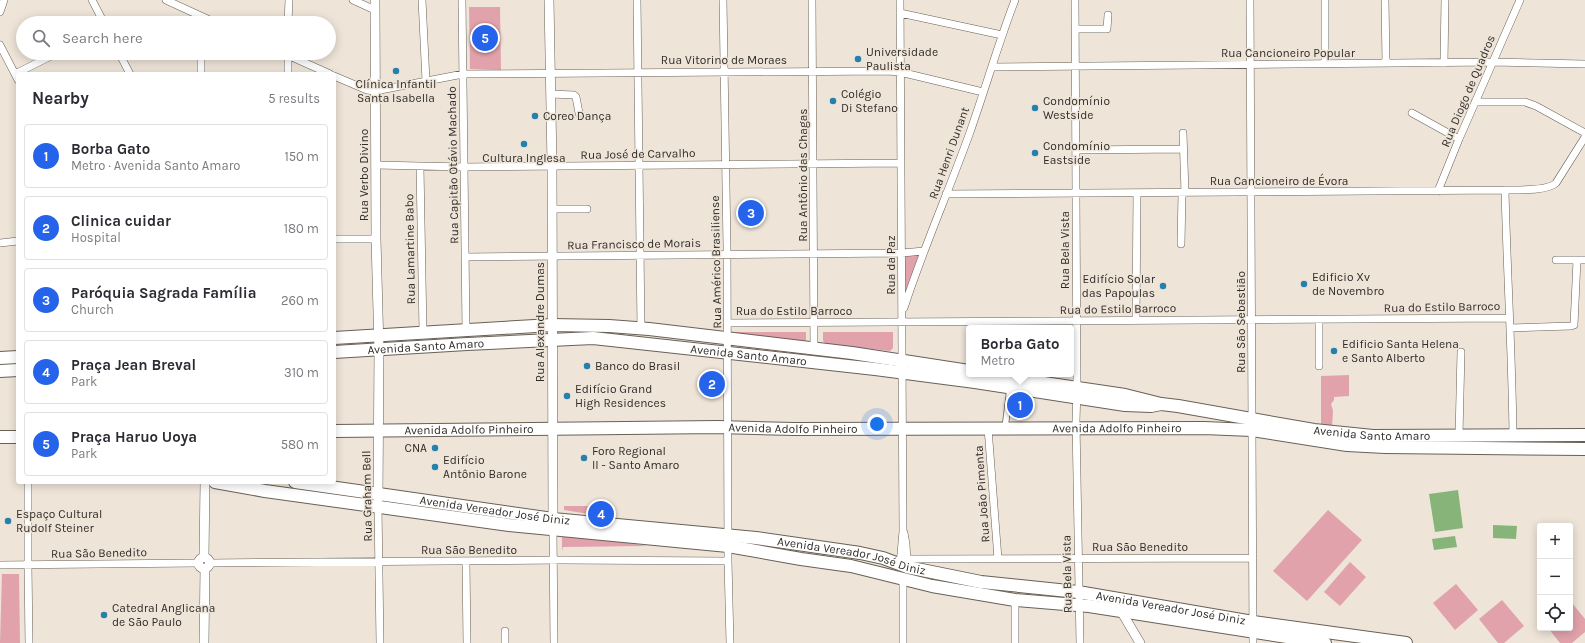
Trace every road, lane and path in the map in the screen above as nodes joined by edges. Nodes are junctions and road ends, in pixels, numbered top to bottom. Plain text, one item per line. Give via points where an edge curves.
1 (4, 0) edge
2 (92, 0) edge
3 (166, 0) edge
4 (289, 0) edge
5 (353, 0) edge
6 (375, 0) edge
7 (422, 0) edge
8 (462, 0) edge
9 (549, 0) edge
10 (637, 0) edge
11 (723, 0) edge
12 (812, 0) edge
13 (900, 0) edge
14 (1015, 0) edge
15 (1074, 0) edge
16 (1250, 0) edge
17 (1325, 0) edge
18 (1385, 0) edge
19 (1445, 0) edge
20 (1520, 0) edge
21 (375, 10) junction
22 (0, 12) edge
23 (900, 13) junction
24 (1108, 15) dead end
25 (100, 16) edge
26 (194, 16) edge
27 (288, 16) edge
28 (1075, 29) junction
29 (1002, 35) junction
30 (0, 45) edge
31 (45, 60) edge
32 (123, 60) edge
33 (201, 60) edge
34 (287, 60) edge
35 (299, 60) edge
36 (1493, 62) junction
37 (1386, 63) junction
38 (1444, 63) junction
39 (1250, 64) junction
40 (1325, 64) junction
41 (1585, 64) edge
42 (1075, 66) junction
43 (992, 67) junction
44 (724, 71) junction
45 (813, 71) junction
46 (25, 72) edge
47 (129, 72) edge
48 (201, 72) edge
49 (288, 72) edge
50 (326, 72) edge
51 (638, 72) junction
52 (900, 72) junction
53 (550, 73) junction
54 (463, 74) junction
55 (16, 77) edge
56 (336, 77) edge
57 (426, 81) junction
58 (375, 91) junction
59 (983, 92) junction
60 (551, 94) junction
61 (1475, 102) junction
62 (579, 113) dead end
63 (1412, 113) dead end
64 (1183, 133) dead end
65 (1585, 133) edge
66 (1585, 137) edge
67 (1459, 139) junction
68 (1184, 149) junction
69 (1076, 150) junction
70 (901, 163) junction
71 (726, 164) junction
72 (813, 164) junction
73 (376, 165) junction
74 (552, 165) junction
75 (639, 165) junction
76 (420, 166) junction
77 (464, 167) junction
78 (1505, 190) junction
79 (1438, 191) junction
80 (1250, 192) junction
81 (1075, 193) junction
82 (1137, 193) junction
83 (1184, 193) junction
84 (946, 194) junction
85 (552, 209) junction
86 (587, 209) dead end
87 (336, 239) edge
88 (376, 239) junction
89 (16, 241) edge
90 (0, 243) edge
91 (1181, 244) dead end
92 (924, 251) junction
93 (815, 253) junction
94 (902, 253) junction
95 (727, 254) junction
96 (639, 255) junction
97 (552, 256) junction
98 (465, 257) junction
99 (1556, 260) dead end
100 (1577, 260) junction
101 (1585, 260) edge
102 (902, 313) junction
103 (1508, 318) junction
104 (1319, 319) junction
105 (1076, 320) junction
106 (1136, 320) junction
107 (1252, 320) junction
108 (815, 322) junction
109 (902, 322) junction
110 (727, 323) junction
111 (552, 325) junction
112 (1510, 328) junction
113 (641, 329) junction
114 (466, 330) junction
115 (423, 332) junction
116 (379, 335) junction
117 (336, 338) edge
118 (727, 338) junction
119 (552, 339) junction
120 (379, 349) junction
121 (814, 349) junction
122 (336, 352) edge
123 (727, 352) junction
124 (1461, 352) dead end
125 (16, 357) edge
126 (0, 358) edge
127 (814, 362) junction
128 (902, 366) junction
129 (1319, 366) dead end
130 (16, 370) edge
131 (0, 371) edge
132 (966, 371) edge
133 (999, 377) edge
134 (1010, 388) junction
135 (1077, 393) junction
136 (1252, 424) junction
137 (727, 428) junction
138 (902, 428) junction
139 (988, 428) junction
140 (1005, 428) junction
141 (1076, 428) junction
142 (553, 429) junction
143 (336, 431) edge
144 (378, 431) junction
145 (1459, 435) junction
146 (1513, 435) junction
147 (1585, 435) edge
148 (0, 437) edge
149 (16, 437) edge
150 (1585, 449) edge
151 (28, 484) edge
152 (205, 484) edge
153 (226, 484) edge
154 (309, 484) edge
155 (378, 494) junction
156 (378, 507) junction
157 (553, 524) junction
158 (728, 540) junction
159 (1078, 558) junction
160 (1253, 558) junction
161 (998, 559) junction
162 (379, 561) junction
163 (554, 561) junction
164 (728, 561) junction
165 (466, 562) junction
166 (204, 563) junction
167 (905, 564) junction
168 (0, 565) edge
169 (28, 565) junction
170 (903, 579) junction
171 (1078, 592) junction
172 (1015, 600) junction
173 (1078, 605) junction
174 (1121, 611) junction
175 (504, 631) dead end
176 (1253, 632) edge
177 (29, 643) edge
178 (204, 643) edge
179 (380, 643) edge
180 (467, 643) edge
181 (505, 643) edge
182 (554, 643) edge
183 (730, 643) edge
184 (903, 643) edge
185 (1015, 643) edge
186 (1080, 643) edge
187 (1140, 643) edge
188 (1325, 643) edge
189 (1406, 643) edge

1 - 22 street
2 - 25 street
3 - 26 street
4 - 27 street
5 - 21 street
6 - 21 street, Rua Verbo Divino
7 - 57 street
8 - 54 street, Rua Capitão Otávio Machado
9 - 53 street, Rua Alexandre Dumas
10 - 51 street
11 - 44 street, Rua Américo Brasiliense
12 - 45 street, Rua Antônio das Chagas
13 - 23 street, Rua da Paz
14 - 29 street, Rua Henri Dunant
15 - 28 street, Rua Bela Vista
16 - 39 street, Rua São Sebastião
17 - 40 street
18 - 37 street
19 - 38 street
20 - 36 street, Rua Diogo de Quadros
21 - 58 street, Rua Verbo Divino
23 - 29 street
23 - 52 street, Rua da Paz
24 - 28 street via 1107,28
28 - 42 street, Rua Bela Vista
29 - 43 street, Rua Henri Dunant
30 - 55 street
31 - 46 street
32 - 47 street
33 - 48 street
34 - 49 street
35 - 50 street
36 - 38 street, Rua Cancioneiro Popular
36 - 41 street, Rua Cancioneiro Popular
36 - 61 street, Rua Diogo de Quadros
37 - 38 street, Rua Cancioneiro Popular
37 - 40 street, Rua Cancioneiro Popular
39 - 40 street, Rua Cancioneiro Popular
39 - 42 street, Rua Cancioneiro Popular
39 - 80 street, Rua São Sebastião
42 - 43 street, Rua Cancioneiro Popular
42 - 69 street, Rua Bela Vista
43 - 59 street, Rua Henri Dunant
44 - 45 street, Rua Vitorino de Moraes
44 - 51 street, Rua Vitorino de Moraes
44 - 71 street, Rua Américo Brasiliense
45 - 52 street, Rua Vitorino de Moraes
45 - 72 street, Rua Antônio das Chagas
51 - 53 street, Rua Vitorino de Moraes
51 - 75 street
52 - 59 street, Rua Vitorino de Moraes
52 - 70 street, Rua da Paz
53 - 54 street, Rua Vitorino de Moraes
53 - 60 street, Rua Alexandre Dumas
54 - 57 street, Rua Vitorino de Moraes
54 - 77 street, Rua Capitão Otávio Machado
56 - 58 street
57 - 58 street, Rua Vitorino de Moraes
58 - 73 street, Rua Verbo Divino
59 - 84 street, Rua Henri Dunant
60 - 62 street via 574,95
60 - 74 street, Rua Alexandre Dumas
61 - 65 street via 1525,102
61 - 67 street, Rua Diogo de Quadros
63 - 67 street
64 - 68 street
66 - 78 street, Rua Cancioneiro de Évora via 1552,187
67 - 79 street, Rua Diogo de Quadros
68 - 69 street
68 - 83 street
69 - 81 street, Rua Bela Vista
70 - 72 street, Rua José de Carvalho
70 - 94 street, Rua da Paz
71 - 72 street, Rua José de Carvalho
71 - 75 street, Rua José de Carvalho
71 - 95 street, Rua Américo Brasiliense
72 - 93 street, Rua Antônio das Chagas
73 - 76 street, Rua José de Carvalho
73 - 88 street, Rua Verbo Divino
74 - 75 street, Rua José de Carvalho
74 - 77 street, Rua José de Carvalho
74 - 85 street, Rua Alexandre Dumas
75 - 96 street
76 - 77 street, Rua José de Carvalho
76 - 115 street, Rua Lamartine Babo
77 - 98 street, Rua Capitão Otávio Machado
78 - 79 street, Rua Cancioneiro de Évora
78 - 103 street
79 - 80 street, Rua Cancioneiro de Évora
80 - 83 street, Rua Cancioneiro de Évora
80 - 107 street, Rua São Sebastião
81 - 82 street, Rua Cancioneiro de Évora
81 - 84 street, Rua Cancioneiro de Évora
81 - 105 street, Rua Bela Vista
82 - 83 street, Rua Cancioneiro de Évora
82 - 106 street
83 - 91 street
84 - 92 street, Rua Henri Dunant
85 - 86 street
85 - 97 street, Rua Alexandre Dumas
87 - 88 street
88 - 116 street, Rua Verbo Divino
89 - 90 street
92 - 94 street, Rua Francisco de Morais
92 - 102 street, Rua Henri Dunant
93 - 94 street, Rua Francisco de Morais
93 - 95 street, Rua Francisco de Morais
93 - 108 street, Rua Antônio das Chagas
94 - 102 street, Rua da Paz
95 - 96 street, Rua Francisco de Morais
95 - 110 street, Rua Américo Brasiliense
96 - 97 street, Rua Francisco de Morais
96 - 113 street
97 - 98 street, Rua Francisco de Morais
97 - 111 street, Rua Alexandre Dumas
98 - 114 street, Rua Capitão Otávio Machado
99 - 100 street
100 - 101 street
100 - 112 street via 1574,324
102 - 109 street, Rua da Paz
103 - 104 street, Rua do Estilo Barroco
103 - 112 street
104 - 107 street, Rua do Estilo Barroco
104 - 129 street
105 - 106 street, Rua do Estilo Barroco
105 - 109 street, Rua do Estilo Barroco
105 - 135 street, Rua Bela Vista
106 - 107 street, Rua do Estilo Barroco
107 - 136 street, Rua São Sebastião
108 - 109 street, Rua do Estilo Barroco
108 - 110 street, Rua do Estilo Barroco
108 - 121 street, Rua Antônio das Chagas
109 - 128 street, Rua da Paz
110 - 118 street, Rua Américo Brasiliense
111 - 113 main road, Avenida Santo Amaro
111 - 114 main road, Avenida Santo Amaro
111 - 119 street, Rua Alexandre Dumas
112 - 146 street
113 - 118 main road, Avenida Santo Amaro
114 - 115 main road, Avenida Santo Amaro
115 - 116 main road, Avenida Santo Amaro
116 - 117 main road, Avenida Santo Amaro
116 - 120 street, Rua Verbo Divino
118 - 121 main road, Avenida Santo Amaro
118 - 123 street, Rua Américo Brasiliense
119 - 120 main road, Avenida Santo Amaro
119 - 123 main road, Avenida Santo Amaro via 593,338
119 - 142 street, Rua Alexandre Dumas
120 - 122 main road, Avenida Santo Amaro
120 - 144 street, Rua Graham Bell
121 - 127 main road
121 - 128 main road, Avenida Santo Amaro
123 - 127 main road, Avenida Santo Amaro
123 - 137 street, Rua Américo Brasiliense
124 - 145 street
125 - 126 main road
127 - 128 main road, Avenida Santo Amaro
128 - 132 main road, Avenida Santo Amaro
128 - 134 main road, Avenida Santo Amaro
128 - 138 street, Rua da Paz
130 - 131 main road
133 - 135 main road, Avenida Santo Amaro
134 - 135 main road, Avenida Santo Amaro
134 - 140 street
135 - 136 main road, Avenida Santo Amaro via 1139,398
135 - 141 street, Rua Bela Vista
136 - 141 main road, Avenida Adolfo Pinheiro via 1204,428
136 - 145 main road, Avenida Santo Amaro via 1373,436
136 - 150 main road, Avenida Santo Amaro via 1347,445
136 - 160 street, Rua São Sebastião
137 - 138 main road, Avenida Adolfo Pinheiro
137 - 142 main road, Avenida Adolfo Pinheiro
137 - 158 street, Rua Américo Brasiliense
138 - 139 main road, Avenida Adolfo Pinheiro
138 - 167 street, Rua da Paz
139 - 140 main road, Avenida Adolfo Pinheiro
139 - 161 street, Rua João Pimenta
140 - 141 main road, Avenida Adolfo Pinheiro
141 - 159 street, Rua Bela Vista
142 - 144 main road, Avenida Adolfo Pinheiro
142 - 157 street, Rua Alexandre Dumas
143 - 144 main road, Avenida Adolfo Pinheiro
144 - 155 street, Rua Graham Bell
145 - 146 main road, Avenida Santo Amaro
146 - 147 main road, Avenida Santo Amaro
148 - 149 main road
151 - 169 street
152 - 166 street
153 - 156 main road, Avenida Vereador José Diniz
154 - 155 main road, Avenida Vereador José Diniz
155 - 156 street, Rua Graham Bell
155 - 157 main road, Avenida Vereador José Diniz
156 - 157 main road, Avenida Vereador José Diniz via 509,525
156 - 162 street, Rua Graham Bell
157 - 158 main road, Avenida Vereador José Diniz
157 - 163 street, Rua Alexandre Dumas
158 - 164 street, Rua Américo Brasiliense
158 - 167 main road, Avenida Vereador José Diniz via 860,553
158 - 170 main road, Avenida Vereador José Diniz via 801,559 851,566
159 - 160 street, Rua São Benedito
159 - 161 street, Rua São Benedito
159 - 171 street, Rua Bela Vista
160 - 176 street, Rua São Sebastião
161 - 167 street, Rua São Benedito
162 - 165 street, Rua São Benedito
162 - 166 street, Rua São Benedito
162 - 179 street, Rua Graham Bell
163 - 164 street, Rua São Benedito
163 - 165 street, Rua São Benedito
163 - 182 street, Rua Alexandre Dumas
164 - 183 street, Rua Américo Brasiliense
165 - 180 street
166 - 169 street, Rua São Benedito
166 - 178 street
167 - 171 main road, Avenida Vereador José Diniz via 981,582
168 - 169 street, Rua São Benedito
169 - 177 street
170 - 172 main road, Avenida Vereador José Diniz
170 - 184 street
171 - 173 street, Rua Bela Vista
171 - 176 main road, Avenida Vereador José Diniz
172 - 173 main road, Avenida Vereador José Diniz
172 - 185 street
173 - 174 main road, Avenida Vereador José Diniz
173 - 186 street, Rua Bela Vista
174 - 176 main road, Avenida Vereador José Diniz
174 - 187 street
175 - 181 street
176 - 188 main road, Avenida Vereador José Diniz
176 - 189 main road, Avenida Vereador José Diniz

